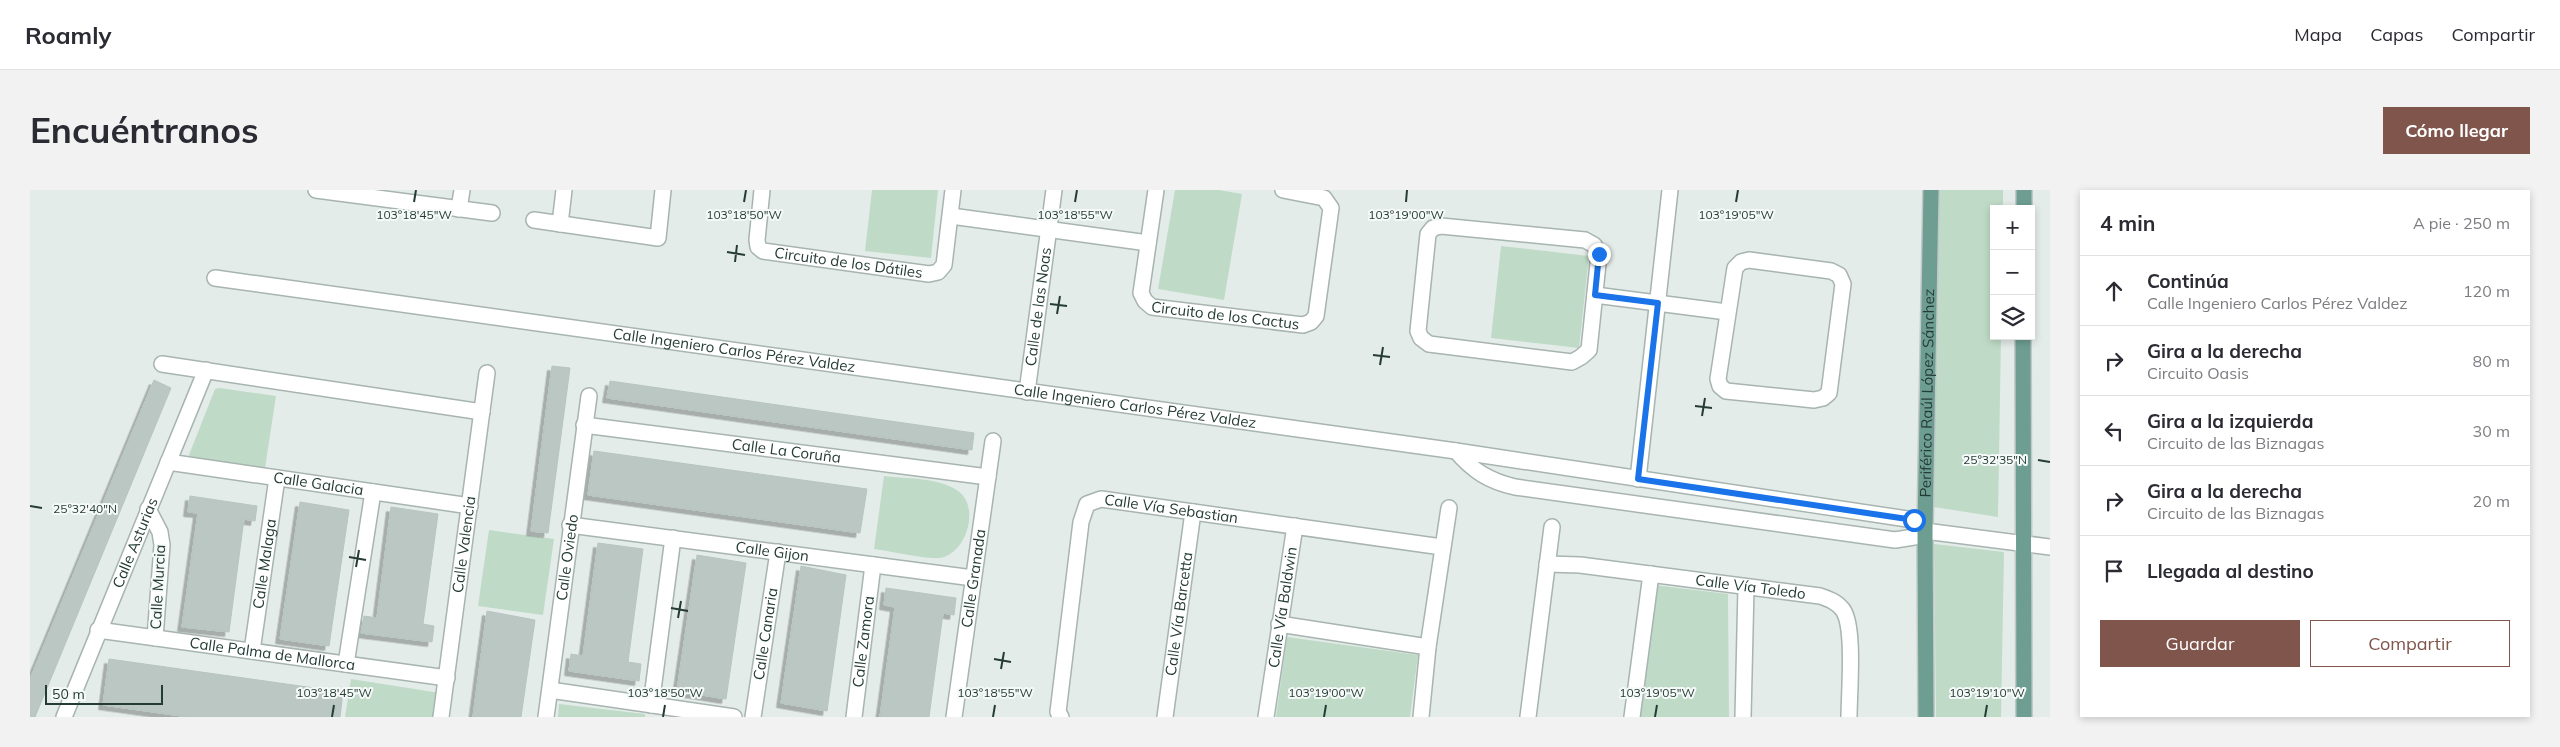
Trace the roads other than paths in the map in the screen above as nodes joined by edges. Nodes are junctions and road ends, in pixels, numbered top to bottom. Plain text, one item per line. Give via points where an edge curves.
1 (316, 190) edge
2 (462, 190) edge
3 (564, 190) edge
4 (663, 190) edge
5 (762, 190) edge
6 (954, 190) edge
7 (1054, 190) edge
8 (1156, 190) edge
9 (1283, 190) edge
10 (1670, 190) edge
11 (1931, 190) edge
12 (2024, 190) edge
13 (2024, 205) edge
14 (459, 209) junction
15 (492, 213) dead end
16 (951, 216) junction
17 (534, 220) dead end
18 (560, 224) junction
19 (1049, 230) junction
20 (1148, 243) junction
21 (215, 278) dead end
22 (1595, 295) junction
23 (1658, 303) junction
24 (1727, 312) junction
25 (2023, 340) edge
26 (162, 364) dead end
27 (206, 370) junction
28 (487, 373) dead end
29 (1027, 392) junction
30 (589, 396) dead end
31 (482, 412) junction
32 (584, 425) junction
33 (993, 440) dead end
34 (1456, 451) junction
35 (168, 462) junction
36 (988, 477) junction
37 (277, 478) junction
38 (1638, 479) junction
39 (374, 492) junction
40 (470, 506) junction
41 (1449, 508) dead end
42 (148, 509) junction
43 (1193, 512) junction
44 (570, 525) junction
45 (1295, 526) junction
46 (1552, 527) dead end
47 (1925, 531) junction
48 (673, 538) junction
49 (2023, 544) junction
50 (1442, 547) junction
51 (2050, 547) edge
52 (778, 552) junction
53 (1547, 564) junction
54 (873, 565) junction
55 (1651, 574) junction
56 (973, 578) junction
57 (1746, 587) junction
58 (1280, 624) junction
59 (98, 630) junction
60 (155, 638) junction
61 (1428, 647) junction
62 (252, 652) junction
63 (346, 664) junction
64 (446, 678) junction
65 (550, 690) junction
66 (651, 705) junction
67 (64, 717) edge
68 (441, 717) edge
69 (546, 717) edge
70 (734, 717) edge
71 (753, 717) edge
72 (854, 717) edge
73 (954, 717) edge
74 (1061, 717) edge
75 (1165, 717) edge
76 (1266, 717) edge
77 (1421, 717) edge
78 (1528, 717) edge
79 (1632, 717) edge
80 (1743, 717) edge
81 (1849, 717) edge
82 (1926, 717) edge
83 (2024, 717) edge

1 - 14 street
2 - 14 street
3 - 18 street
4 - 18 street via 658,238
5 - 16 street, Circuito de los Dátiles via 757,240 763,251 929,274 938,272 944,265
6 - 16 street, Circuito de los Dátiles
7 - 19 street, Calle de las Noas
8 - 20 street, Circuito de los Cactus
9 - 20 street, Circuito de los Cactus via 1324,198 1331,208 1316,316 1311,322 1303,325 1152,307 1141,293
10 - 23 street
11 - 47 main road, Periférico Raúl López Sánchez
12 - 13 main road
14 - 15 street
16 - 19 street
17 - 18 street
19 - 20 street
19 - 29 street, Calle de las Noas
21 - 29 street, Calle Ingeniero Carlos Pérez Valdez
22 - 22 street via 1589,350 1572,362 1429,344 1418,331 1428,234 1441,226 1585,240 1594,245 1599,254
22 - 23 street
23 - 24 street
23 - 38 street
24 - 24 street via 1735,268 1741,262 1749,260 1831,271 1839,275 1843,284 1829,393 1814,400 1726,391 1718,379
25 - 49 main road
26 - 27 street
27 - 31 street
27 - 35 street, Calle Asturias
28 - 31 street, Calle Valencia
29 - 34 street, Calle Ingeniero Carlos Pérez Valdez
30 - 32 street, Calle Oviedo
31 - 40 street, Calle Valencia
32 - 36 street, Calle La Coruña
32 - 44 street, Calle Oviedo
33 - 36 street, Calle Granada
34 - 38 street, Calle Ingeniero Carlos Pérez Valdez
34 - 47 street via 1481,475 1515,487 1895,540 1914,537
35 - 37 street, Calle Galacia
35 - 42 street, Calle Asturias
36 - 56 street, Calle Granada
37 - 39 street, Calle Galacia
37 - 62 street, Calle Malaga
38 - 47 street, Calle Ingeniero Carlos Pérez Valdez via 1914,520
39 - 40 street, Calle Galacia
39 - 63 street
40 - 64 street, Calle Valencia
41 - 50 street
42 - 59 street, Calle Asturias
42 - 60 street, Calle Murcia via 160,532 162,545
43 - 45 street, Calle Vía Sebastian
43 - 74 street, Calle Vía Sebastian via 1101,498 1087,504 1081,522 1058,712
43 - 75 street, Calle Vía Barcetta
44 - 48 street, Calle Gijon
44 - 65 street, Calle Oviedo
45 - 50 street, Calle Vía Sebastian
45 - 58 street, Calle Vía Baldwin
46 - 53 street
47 - 49 street, Calle Ingeniero Carlos Pérez Valdez
47 - 82 main road, Periférico Raúl López Sánchez
48 - 52 street, Calle Gijon
48 - 66 street
49 - 51 street, Calle Ingeniero Carlos Pérez Valdez
49 - 83 main road
50 - 61 street
52 - 54 street, Calle Gijon
52 - 71 street, Calle Canaria
53 - 55 street, Calle Vía Toledo
53 - 78 street
54 - 56 street, Calle Gijon
54 - 72 street, Calle Zamora
55 - 57 street, Calle Vía Toledo
55 - 79 street
56 - 73 street, Calle Granada
57 - 80 street
57 - 81 street, Calle Vía Toledo via 1820,596 1835,602 1844,611 1850,631
58 - 61 street
58 - 76 street, Calle Vía Baldwin
59 - 60 street, Calle Palma de Mallorca
59 - 67 street, Calle Asturias
60 - 62 street, Calle Palma de Mallorca
61 - 77 street
62 - 63 street, Calle Palma de Mallorca
63 - 64 street, Calle Palma de Mallorca
64 - 68 street, Calle Valencia
65 - 66 street
65 - 69 street, Calle Oviedo
66 - 70 street

